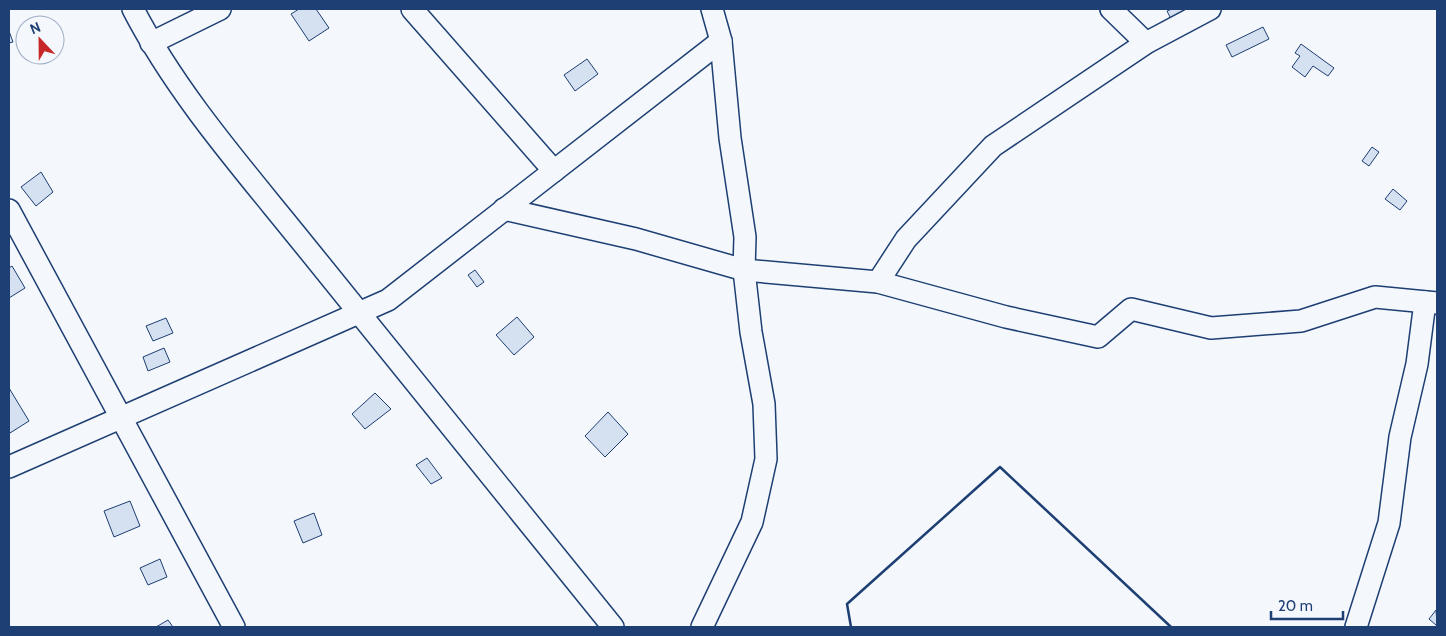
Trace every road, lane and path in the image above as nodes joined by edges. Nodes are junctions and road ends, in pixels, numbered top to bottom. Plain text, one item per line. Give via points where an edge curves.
1 (133, 9) edge
2 (220, 9) edge
3 (412, 9) edge
4 (712, 9) edge
5 (1111, 9) edge
6 (1210, 9) edge
7 (721, 41) junction
8 (1146, 42) junction
9 (151, 43) junction
10 (554, 171) junction
11 (504, 209) junction
12 (9, 210) edge
13 (744, 270) junction
14 (878, 282) junction
15 (1431, 302) edge
16 (358, 313) junction
17 (120, 418) junction
18 (9, 466) edge
19 (234, 627) edge
20 (613, 627) edge
21 (702, 627) edge
22 (1356, 627) edge

1 - 9 street
2 - 9 street
3 - 10 street
4 - 7 street
5 - 8 street
6 - 8 street
7 - 10 street
7 - 13 street via 730,138 746,237
8 - 14 street via 993,146 906,239
9 - 16 street via 200,114
10 - 11 street
11 - 13 street via 636,239
11 - 16 street via 388,300
12 - 17 street
13 - 14 street
13 - 21 street via 764,404 766,459 752,522
14 - 15 street via 1006,317 1098,337 1131,309 1211,328 1301,321 1375,297
15 - 22 street via 1400,437 1390,523
16 - 17 street
16 - 20 street
17 - 18 street
17 - 19 street

